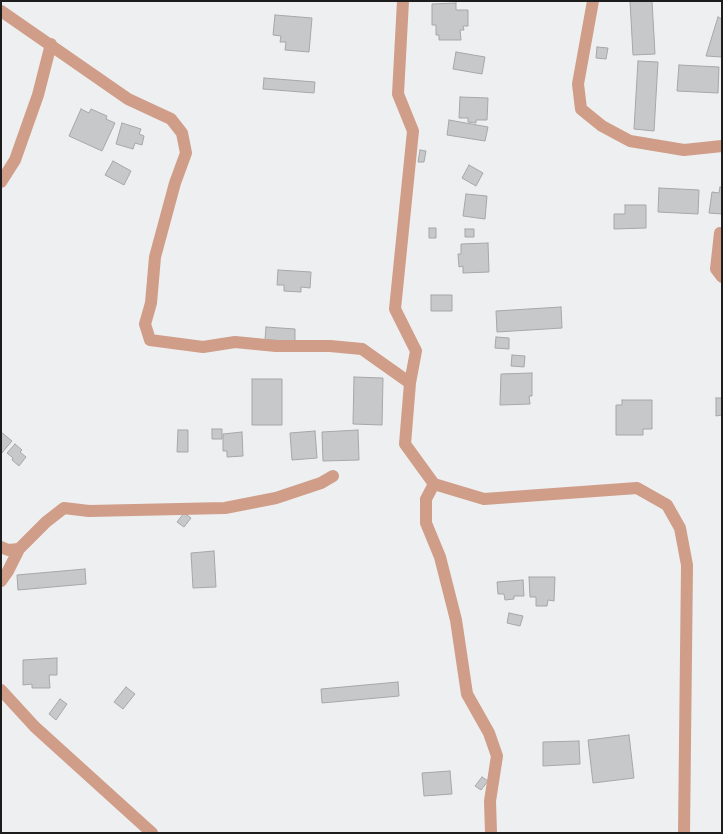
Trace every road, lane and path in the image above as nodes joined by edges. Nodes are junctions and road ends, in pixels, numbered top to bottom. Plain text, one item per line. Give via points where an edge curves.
1 (403, 1) edge
2 (593, 1) edge
3 (1, 11) edge
4 (51, 44) junction
5 (722, 146) edge
6 (1, 182) edge
7 (720, 233) dead end
8 (722, 277) edge
9 (410, 383) junction
10 (333, 476) dead end
11 (434, 484) junction
12 (1, 547) edge
13 (19, 549) junction
14 (1, 581) edge
15 (1, 690) edge
16 (152, 833) edge
17 (491, 833) edge
18 (684, 833) edge

1 - 9 street via 398,94 413,132 395,310 416,351
2 - 5 street via 578,84 581,109 602,126 630,141 684,150
3 - 4 street
4 - 6 street via 38,94 15,160
4 - 9 street via 128,99 171,119 182,133 186,153 155,257 151,303 144,324 150,340 203,347 235,342 362,349
7 - 8 street via 716,269
9 - 11 street via 405,444
10 - 13 street via 321,483 276,498 224,508 89,511 64,508 36,530
11 - 17 street via 426,500 426,523 440,557 456,620 466,694 489,733 497,756 490,801
11 - 18 street via 484,499 636,488 667,505 680,528 687,565
12 - 13 street via 8,550
13 - 14 street
15 - 16 street via 35,727

